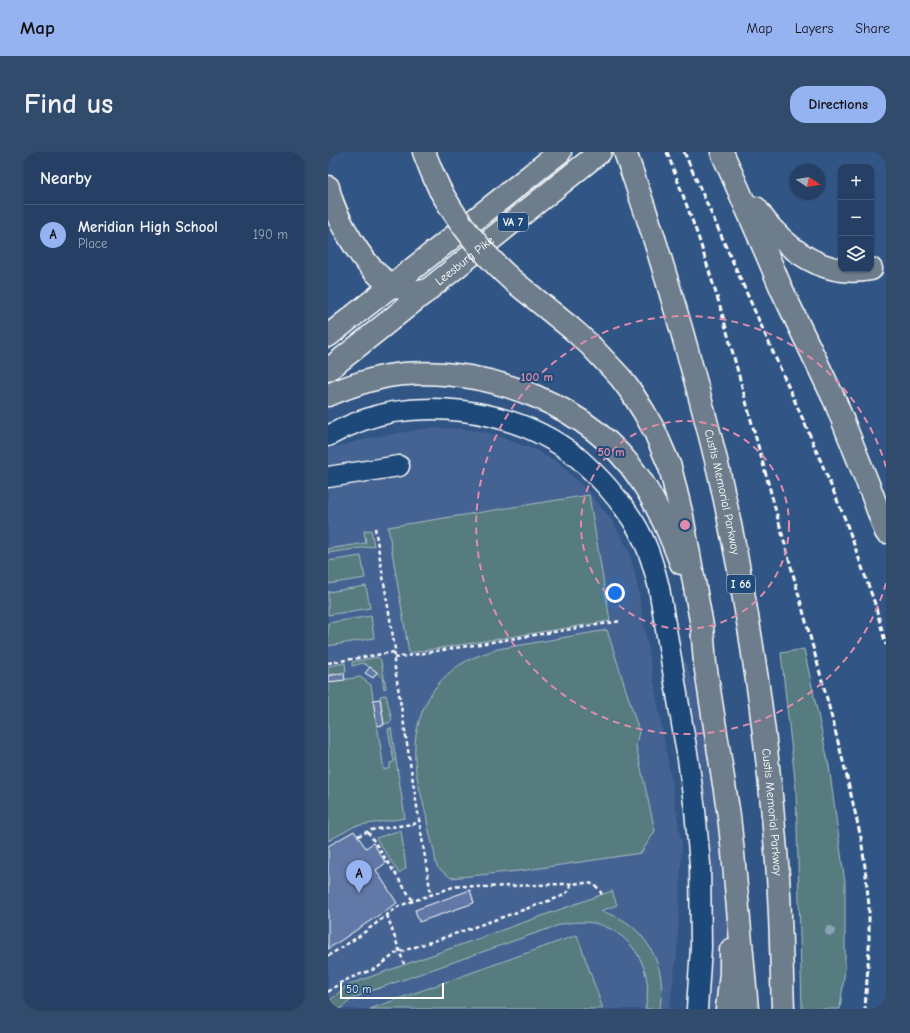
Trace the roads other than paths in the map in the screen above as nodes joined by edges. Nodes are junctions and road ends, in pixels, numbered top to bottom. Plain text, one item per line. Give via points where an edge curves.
1 (418, 152) edge
2 (560, 152) edge
3 (600, 152) edge
4 (722, 152) edge
5 (428, 161) edge
6 (628, 161) edge
7 (733, 178) junction
8 (328, 187) edge
9 (886, 264) edge
10 (874, 268) edge
11 (838, 269) edge
12 (392, 285) junction
13 (426, 292) junction
14 (328, 336) edge
15 (328, 370) edge
16 (328, 395) edge
17 (328, 436) edge
18 (399, 466) dead end
19 (328, 478) edge
20 (886, 532) edge
21 (705, 664) junction
22 (733, 853) junction
23 (697, 1009) edge
24 (727, 1009) edge
25 (747, 1009) edge
26 (783, 1009) edge

1 - 5 main road
2 - 12 main road, VA 7
3 - 13 main road, Leesburg Pike / VA 7
4 - 7 main road
5 - 21 main road, bridge via 440,190 475,243 512,280 590,345 632,393 644,412 670,468 679,501 702,626
6 - 26 main road, Custis Memorial Parkway / I 66 via 666,275 699,392 737,557 764,731 776,844
7 - 11 main road via 789,247 806,259
7 - 20 main road via 781,288 835,401
8 - 12 main road via 348,236 380,277
9 - 10 main road
12 - 13 main road
12 - 14 main road, VA 7
13 - 15 main road, Leesburg Pike / VA 7
16 - 21 main road via 388,376 448,374 510,386 557,407 585,424 621,455 640,478 656,505 681,564
17 - 23 street via 338,430 392,413 432,409 487,415 532,430 576,456 597,475 629,514 653,562 658,581 688,759 700,864 701,947
18 - 19 street
21 - 22 main road
22 - 24 main road
22 - 25 main road

